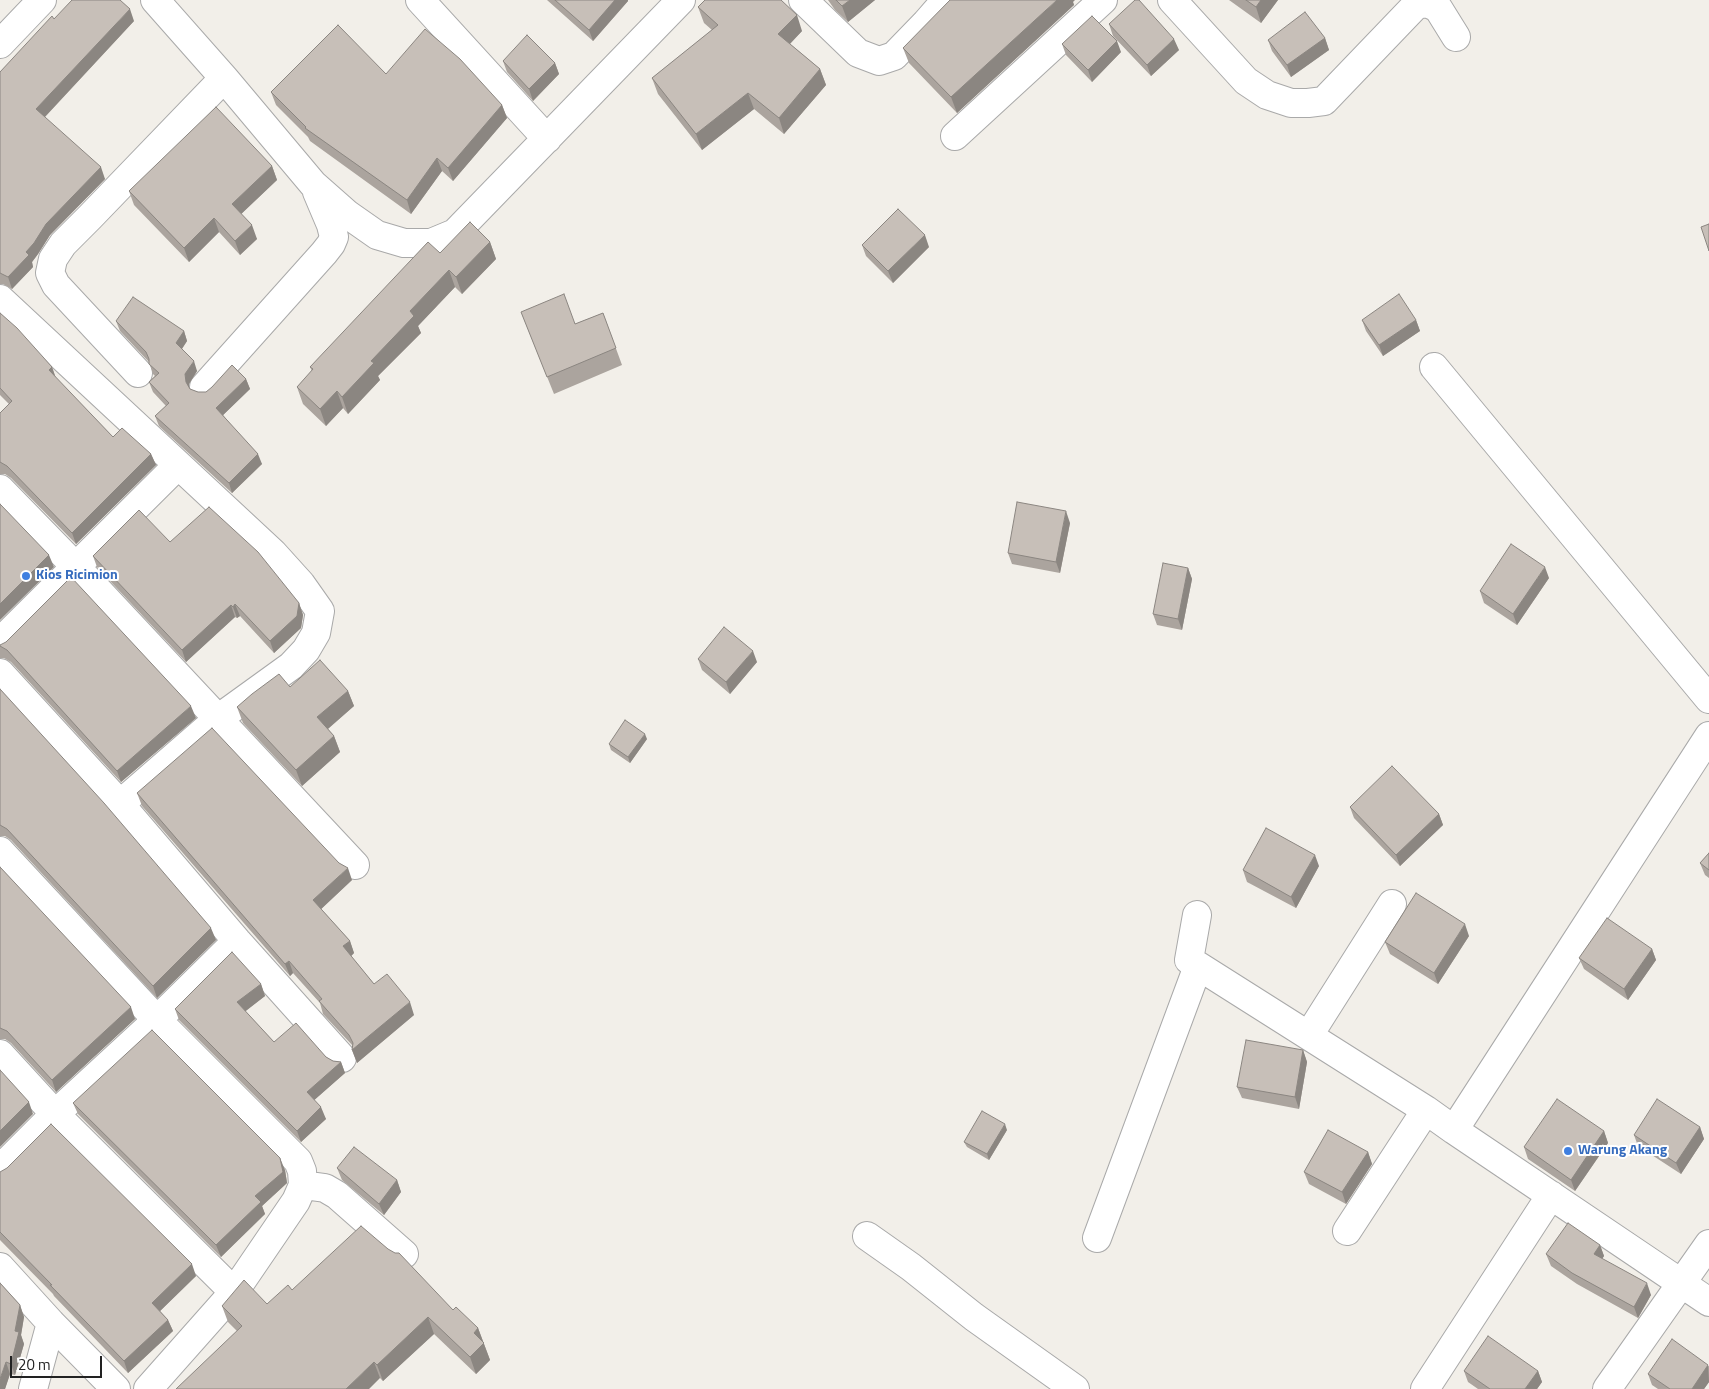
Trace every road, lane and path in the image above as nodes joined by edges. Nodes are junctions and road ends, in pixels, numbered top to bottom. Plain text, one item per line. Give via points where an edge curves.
1 (42, 0) edge
2 (155, 0) edge
3 (420, 0) edge
4 (681, 0) edge
5 (803, 0) edge
6 (946, 0) edge
7 (1104, 0) edge
8 (1172, 0) edge
9 (1456, 37) dead end
10 (0, 44) edge
11 (224, 78) junction
12 (955, 136) dead end
13 (547, 139) junction
14 (313, 184) junction
15 (0, 299) edge
16 (1434, 367) dead end
17 (138, 374) dead end
18 (204, 386) dead end
19 (178, 465) junction
20 (0, 489) edge
21 (76, 567) junction
22 (0, 642) edge
23 (0, 673) edge
24 (1709, 700) edge
25 (218, 718) junction
26 (1709, 736) edge
27 (120, 804) junction
28 (0, 851) edge
29 (355, 865) dead end
30 (1392, 904) dead end
31 (1197, 915) dead end
32 (237, 941) junction
33 (1198, 966) junction
34 (157, 1020) junction
35 (1309, 1035) junction
36 (0, 1054) edge
37 (342, 1058) dead end
38 (1426, 1110) junction
39 (55, 1114) junction
40 (1454, 1130) junction
41 (0, 1169) edge
42 (303, 1185) junction
43 (1551, 1196) junction
44 (1347, 1231) dead end
45 (866, 1236) dead end
46 (1097, 1238) dead end
47 (1709, 1244) edge
48 (404, 1254) dead end
49 (0, 1268) edge
50 (1682, 1284) junction
51 (234, 1292) junction
52 (1709, 1302) edge
53 (51, 1323) junction
54 (33, 1389) edge
55 (116, 1389) edge
56 (148, 1389) edge
57 (1075, 1389) edge
58 (1425, 1389) edge
59 (1607, 1389) edge

1 - 10 street
2 - 11 street
3 - 13 street
4 - 13 street
5 - 6 street via 858,53 879,61 894,56
7 - 12 street
8 - 9 street via 1246,81 1267,95 1291,103 1324,101 1416,5 1427,3 1438,8
11 - 14 street
11 - 17 street via 63,244 53,259 50,273 56,285
13 - 14 street via 455,233 431,244 404,243 376,235
14 - 18 street via 331,226 334,237 331,244
15 - 19 street
16 - 24 street
19 - 21 street
19 - 25 street via 273,553 320,611 316,633 291,666
20 - 21 street
21 - 22 street
21 - 25 street
23 - 27 street
25 - 27 street
25 - 29 street
26 - 40 street
27 - 32 street
28 - 34 street
30 - 35 street
31 - 33 street via 1189,960
32 - 34 street
32 - 37 street
33 - 35 street
33 - 46 street
34 - 39 street
34 - 42 street via 298,1161
35 - 38 street
36 - 39 street
38 - 40 street
38 - 44 street
39 - 41 street
39 - 51 street
40 - 43 street
42 - 48 street via 325,1188 337,1195
42 - 51 street via 296,1201
43 - 50 street
43 - 58 street
45 - 57 street
47 - 50 street
49 - 53 street
50 - 52 street
50 - 59 street
51 - 56 street
53 - 54 street
53 - 55 street

